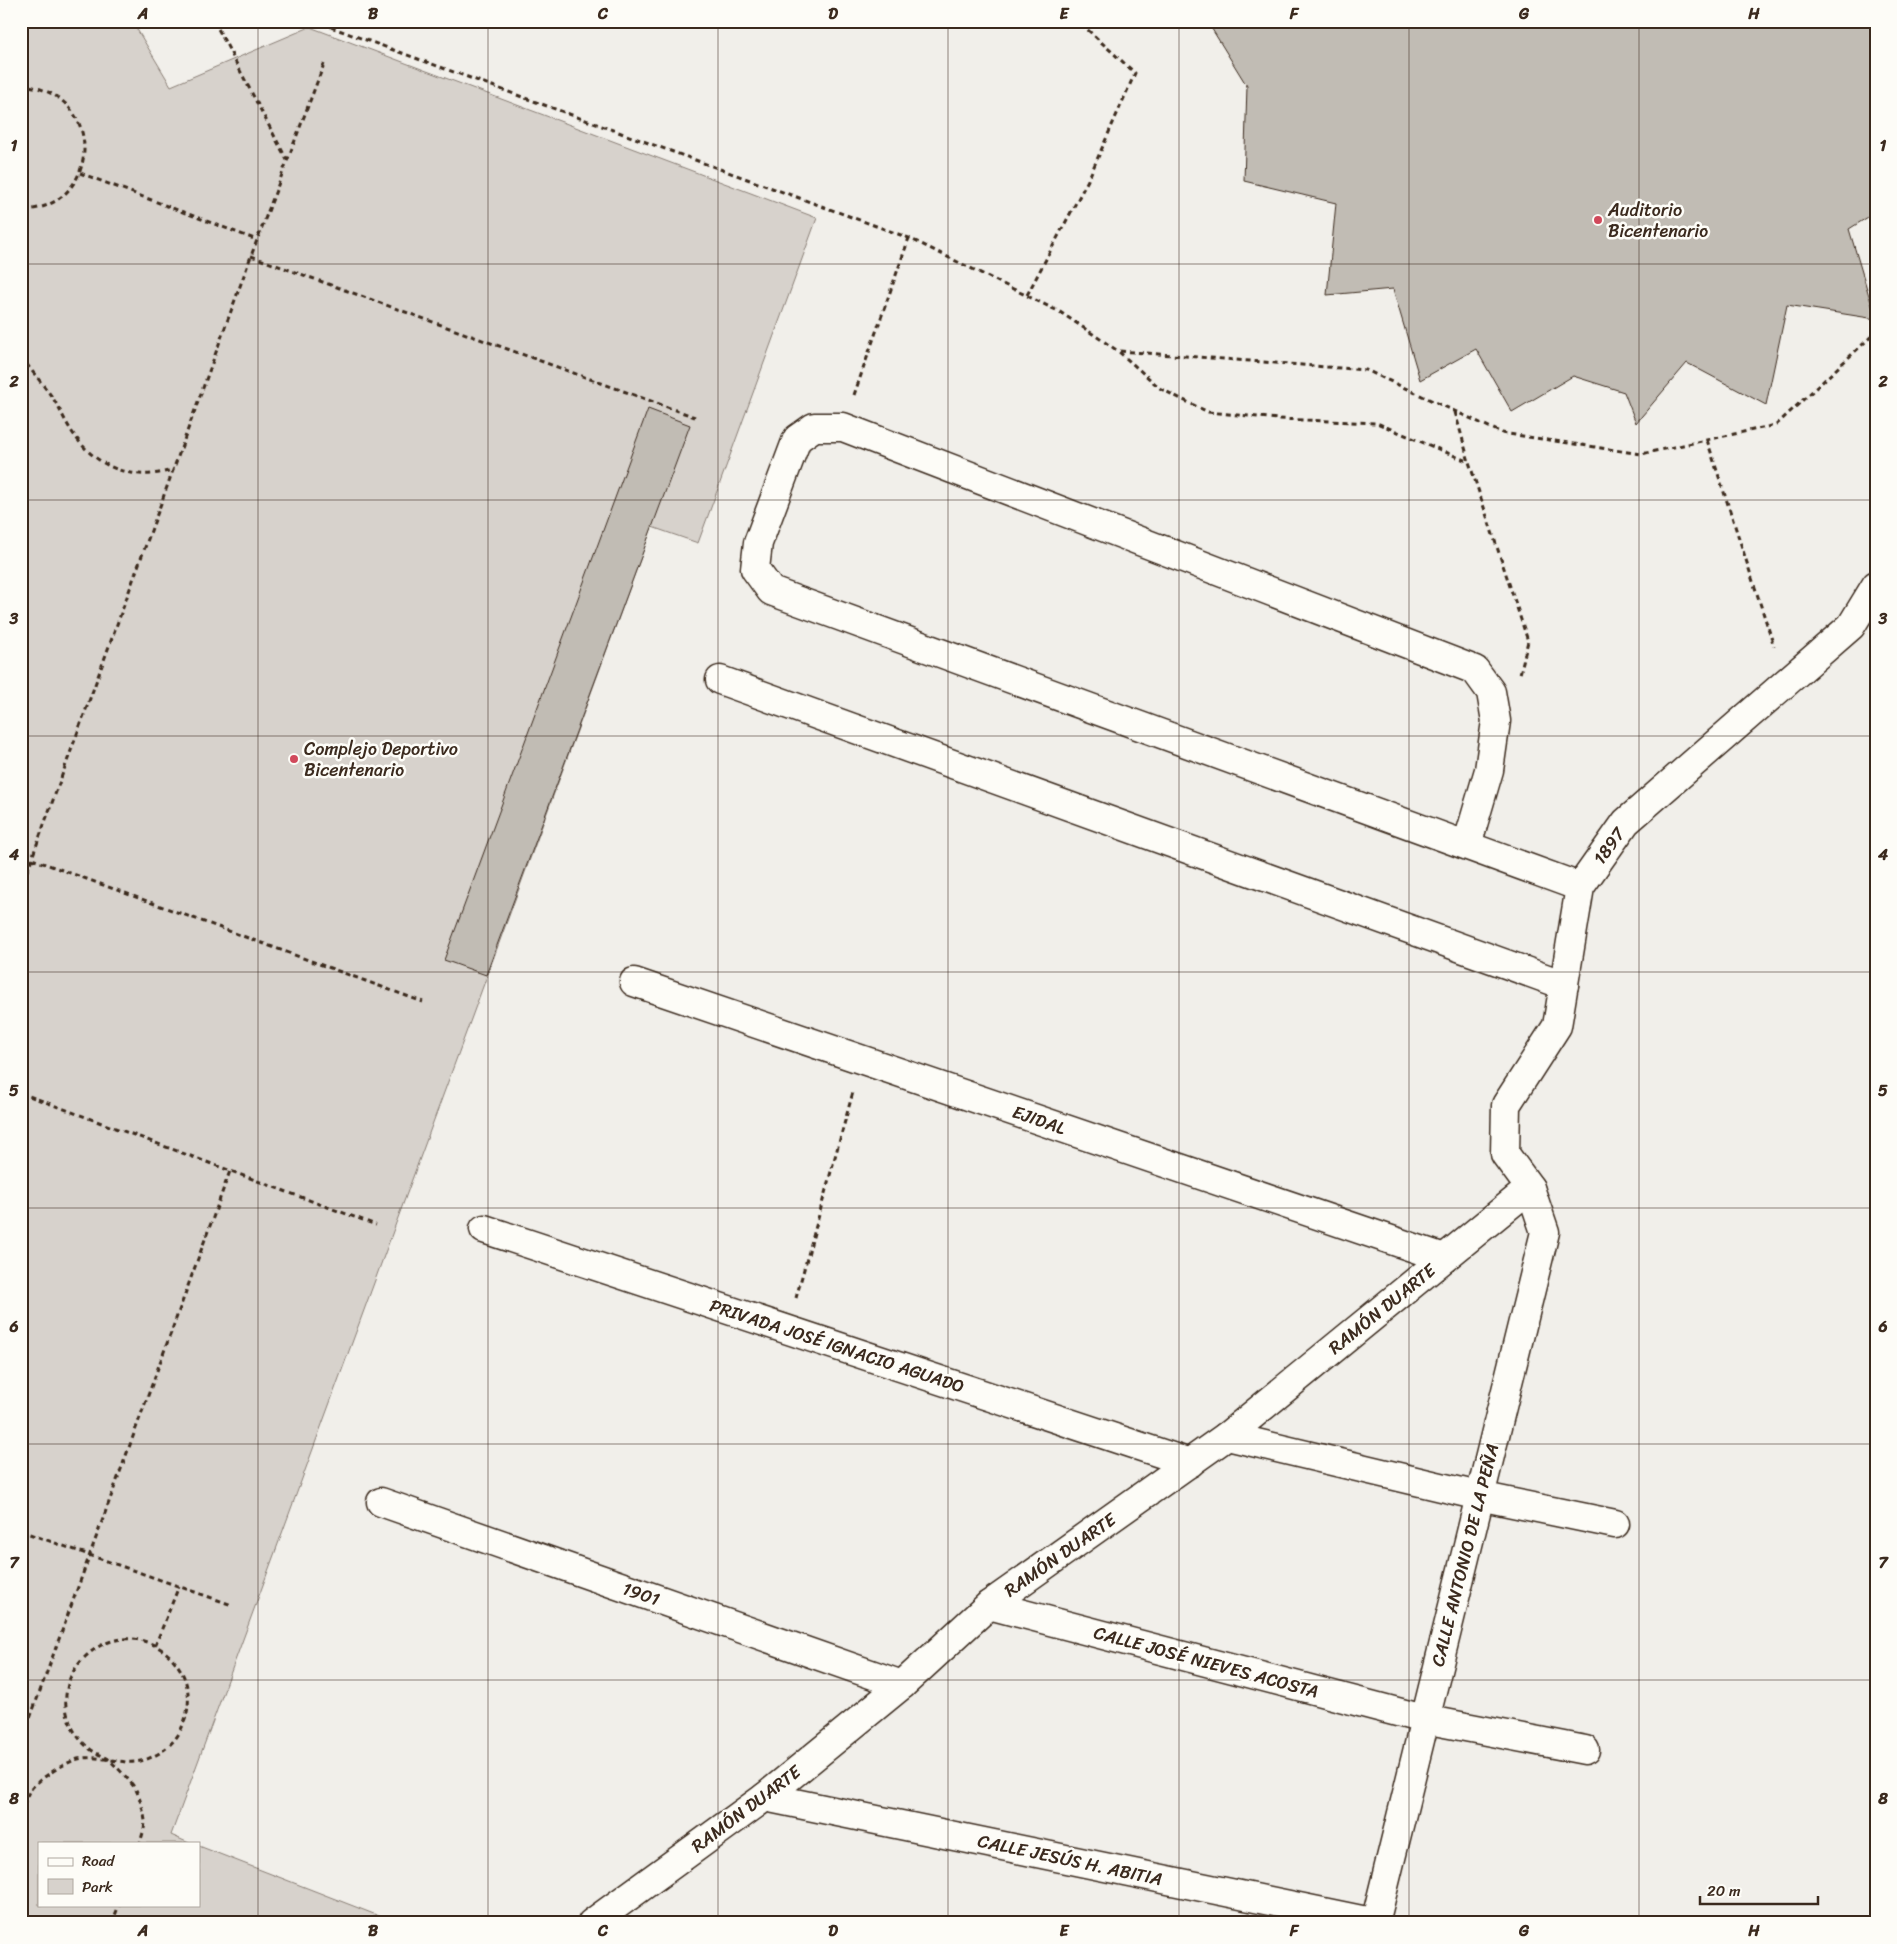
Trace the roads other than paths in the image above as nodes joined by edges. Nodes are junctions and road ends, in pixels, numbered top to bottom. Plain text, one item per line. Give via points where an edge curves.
1 (1876, 585) edge
2 (720, 680) dead end
3 (1467, 845) junction
4 (1580, 887) junction
5 (634, 982) dead end
6 (1564, 985) junction
7 (1530, 1188) junction
8 (484, 1229) dead end
9 (1444, 1258) junction
10 (1227, 1436) junction
11 (1190, 1463) junction
12 (1479, 1496) junction
13 (381, 1502) dead end
14 (1615, 1524) dead end
15 (989, 1605) junction
16 (902, 1685) junction
17 (1424, 1719) junction
18 (1585, 1750) dead end
19 (765, 1797) junction
20 (592, 1923) edge
21 (1375, 1923) edge

1 - 4 street, 1897 via 1851,626 1626,822
2 - 6 street
3 - 3 street via 771,591 755,570 758,543 797,439 814,427 843,427 1475,670 1491,692 1496,721 1489,770
3 - 4 street
4 - 6 street, 1897
5 - 9 street, EJIDAL
6 - 7 street, 1897 via 1557,1026 1506,1105 1506,1154
7 - 9 street, RAMÓN DUARTE
7 - 12 street, CALLE ANTONIO DE LA PEÑA via 1545,1232
8 - 11 street, PRIVADA JOSÉ IGNACIO AGUADO
9 - 10 street, RAMÓN DUARTE
10 - 11 street, RAMÓN DUARTE
10 - 12 street
11 - 15 street, RAMÓN DUARTE
12 - 14 street
12 - 17 street, CALLE ANTONIO DE LA PEÑA
13 - 16 street, 1901
15 - 16 street, RAMÓN DUARTE
15 - 17 street, CALLE JOSÉ NIEVES ACOSTA
16 - 19 street, RAMÓN DUARTE
17 - 18 street, CALLE JOSÉ NIEVES ACOSTA
17 - 21 street, CALLE ANTONIO DE LA PEÑA
19 - 20 street, RAMÓN DUARTE
19 - 21 street, CALLE JESÚS H. ABITIA

